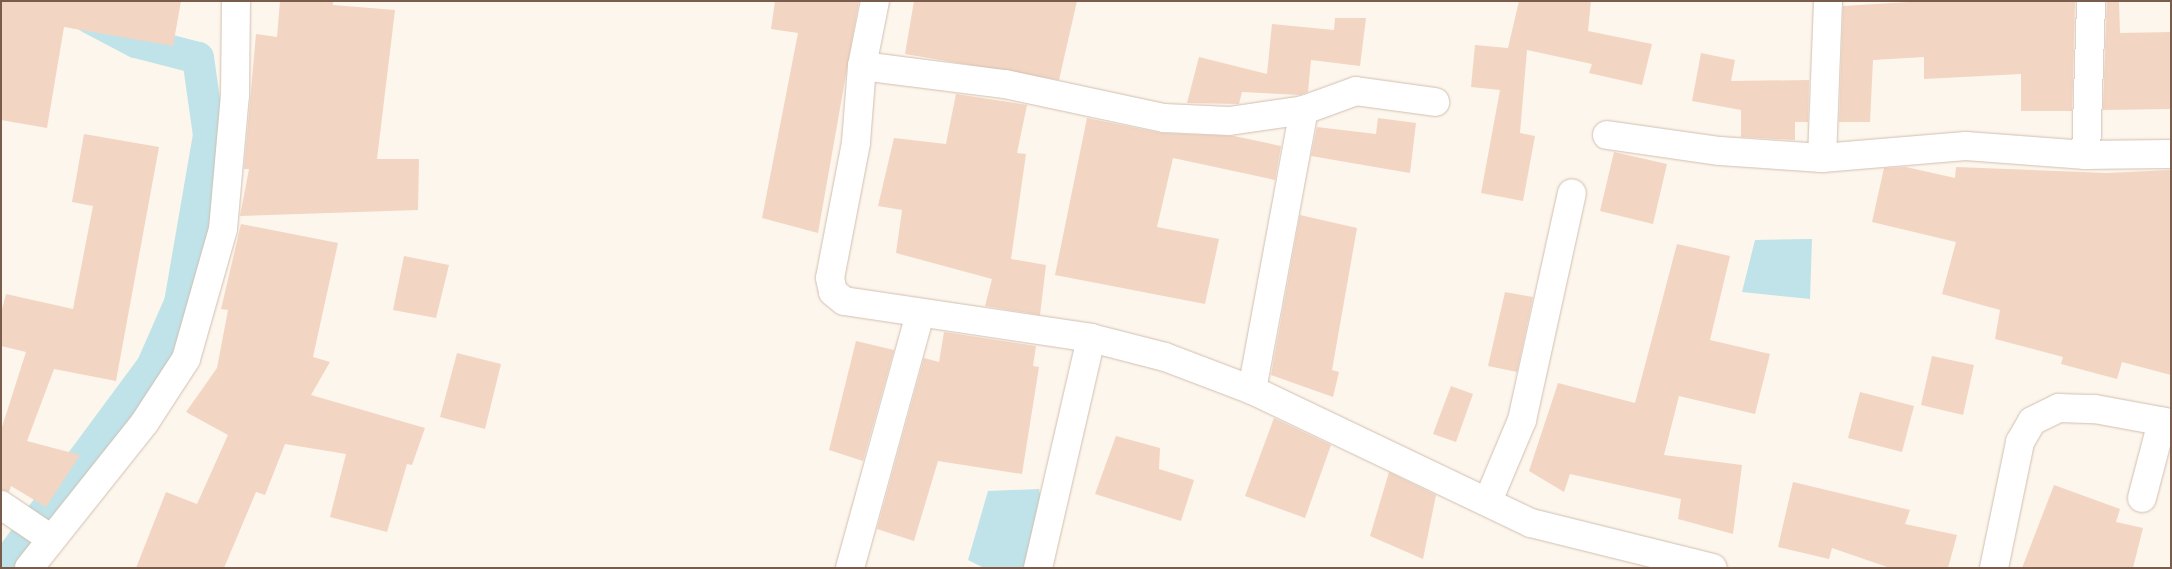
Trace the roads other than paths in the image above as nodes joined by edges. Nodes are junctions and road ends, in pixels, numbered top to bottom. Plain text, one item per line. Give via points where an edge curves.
1 (236, 1) edge
2 (875, 1) edge
3 (1828, 1) edge
4 (2090, 1) edge
5 (862, 66) junction
6 (1435, 102) dead end
7 (1304, 110) junction
8 (1607, 136) dead end
9 (2171, 154) edge
10 (2086, 155) junction
11 (1822, 158) junction
12 (1572, 193) dead end
13 (920, 313) junction
14 (1091, 338) junction
15 (1252, 390) junction
16 (2166, 423) edge
17 (2142, 498) dead end
18 (1488, 500) junction
19 (2, 505) edge
20 (49, 537) junction
21 (29, 568) edge
22 (850, 568) edge
23 (1038, 568) edge
24 (1713, 568) edge
25 (1994, 568) edge

1 - 20 street via 235,95 223,229 186,359 145,422
2 - 5 street
3 - 11 street
4 - 10 street
5 - 7 street via 1005,84 1164,118 1229,121
5 - 13 street via 856,143 830,278 833,292 844,301
6 - 7 street via 1356,91
7 - 15 street
8 - 11 street via 1720,151
9 - 10 street
10 - 11 street via 1966,146
12 - 18 street via 1522,420
13 - 14 street
13 - 22 street
14 - 15 street via 1165,357
14 - 23 street
15 - 18 street
16 - 17 street
16 - 25 street via 2059,408 2032,421 2020,442
18 - 24 street via 1530,523
19 - 20 street
20 - 21 street

